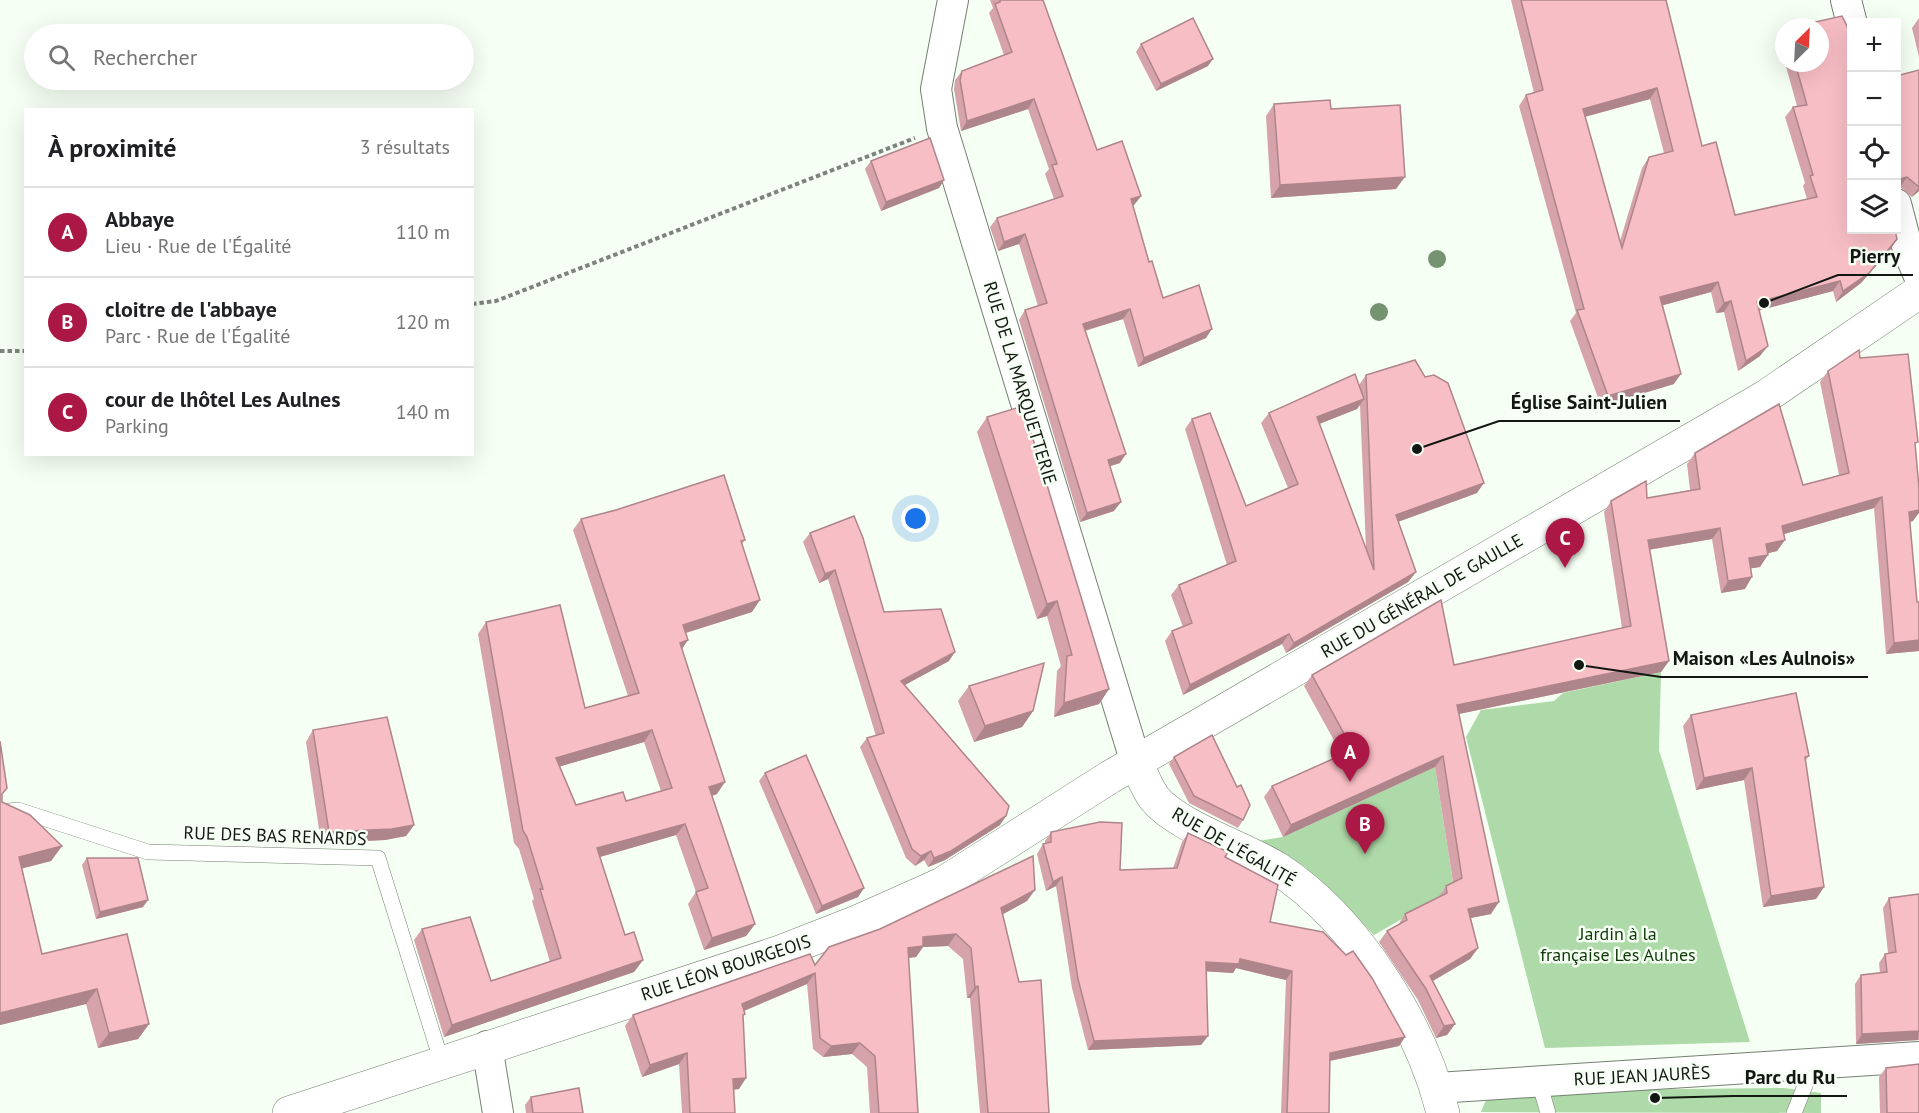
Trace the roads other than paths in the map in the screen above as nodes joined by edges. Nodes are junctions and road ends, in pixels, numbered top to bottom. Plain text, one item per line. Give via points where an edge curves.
1 (953, 0) edge
2 (1845, 0) edge
3 (1850, 18) edge
4 (1901, 223) edge
5 (1919, 276) edge
6 (1919, 292) edge
7 (1136, 763) junction
8 (0, 812) edge
9 (487, 1046) junction
10 (1919, 1057) edge
11 (442, 1063) junction
12 (1813, 1066) junction
13 (1539, 1082) junction
14 (1440, 1100) edge
15 (289, 1113) edge
16 (498, 1113) edge
17 (1548, 1113) edge
18 (1794, 1113) edge

1 - 7 street, RUE DE LA MARQUETTERIE via 936,89 942,128
2 - 3 street
4 - 5 street
6 - 7 street, RUE DU GÉNÉRAL DE GAULLE via 1765,397
7 - 9 street, RUE LÉON BOURGEOIS via 942,884 859,921 777,953
7 - 14 street, RUE DE L'ÉGALITÉ via 1156,800 1188,824 1277,868 1336,917 1383,980 1406,1019
8 - 11 lane, RUE DES BAS RENARDS via 18,810 148,852 378,858
9 - 11 street, RUE LÉON BOURGEOIS
9 - 16 street
10 - 12 street, RUE JEAN JAURÈS
11 - 15 street, RUE LÉON BOURGEOIS
12 - 13 street, RUE JEAN JAURÈS
12 - 18 lane
13 - 14 street, RUE JEAN JAURÈS
13 - 17 lane

